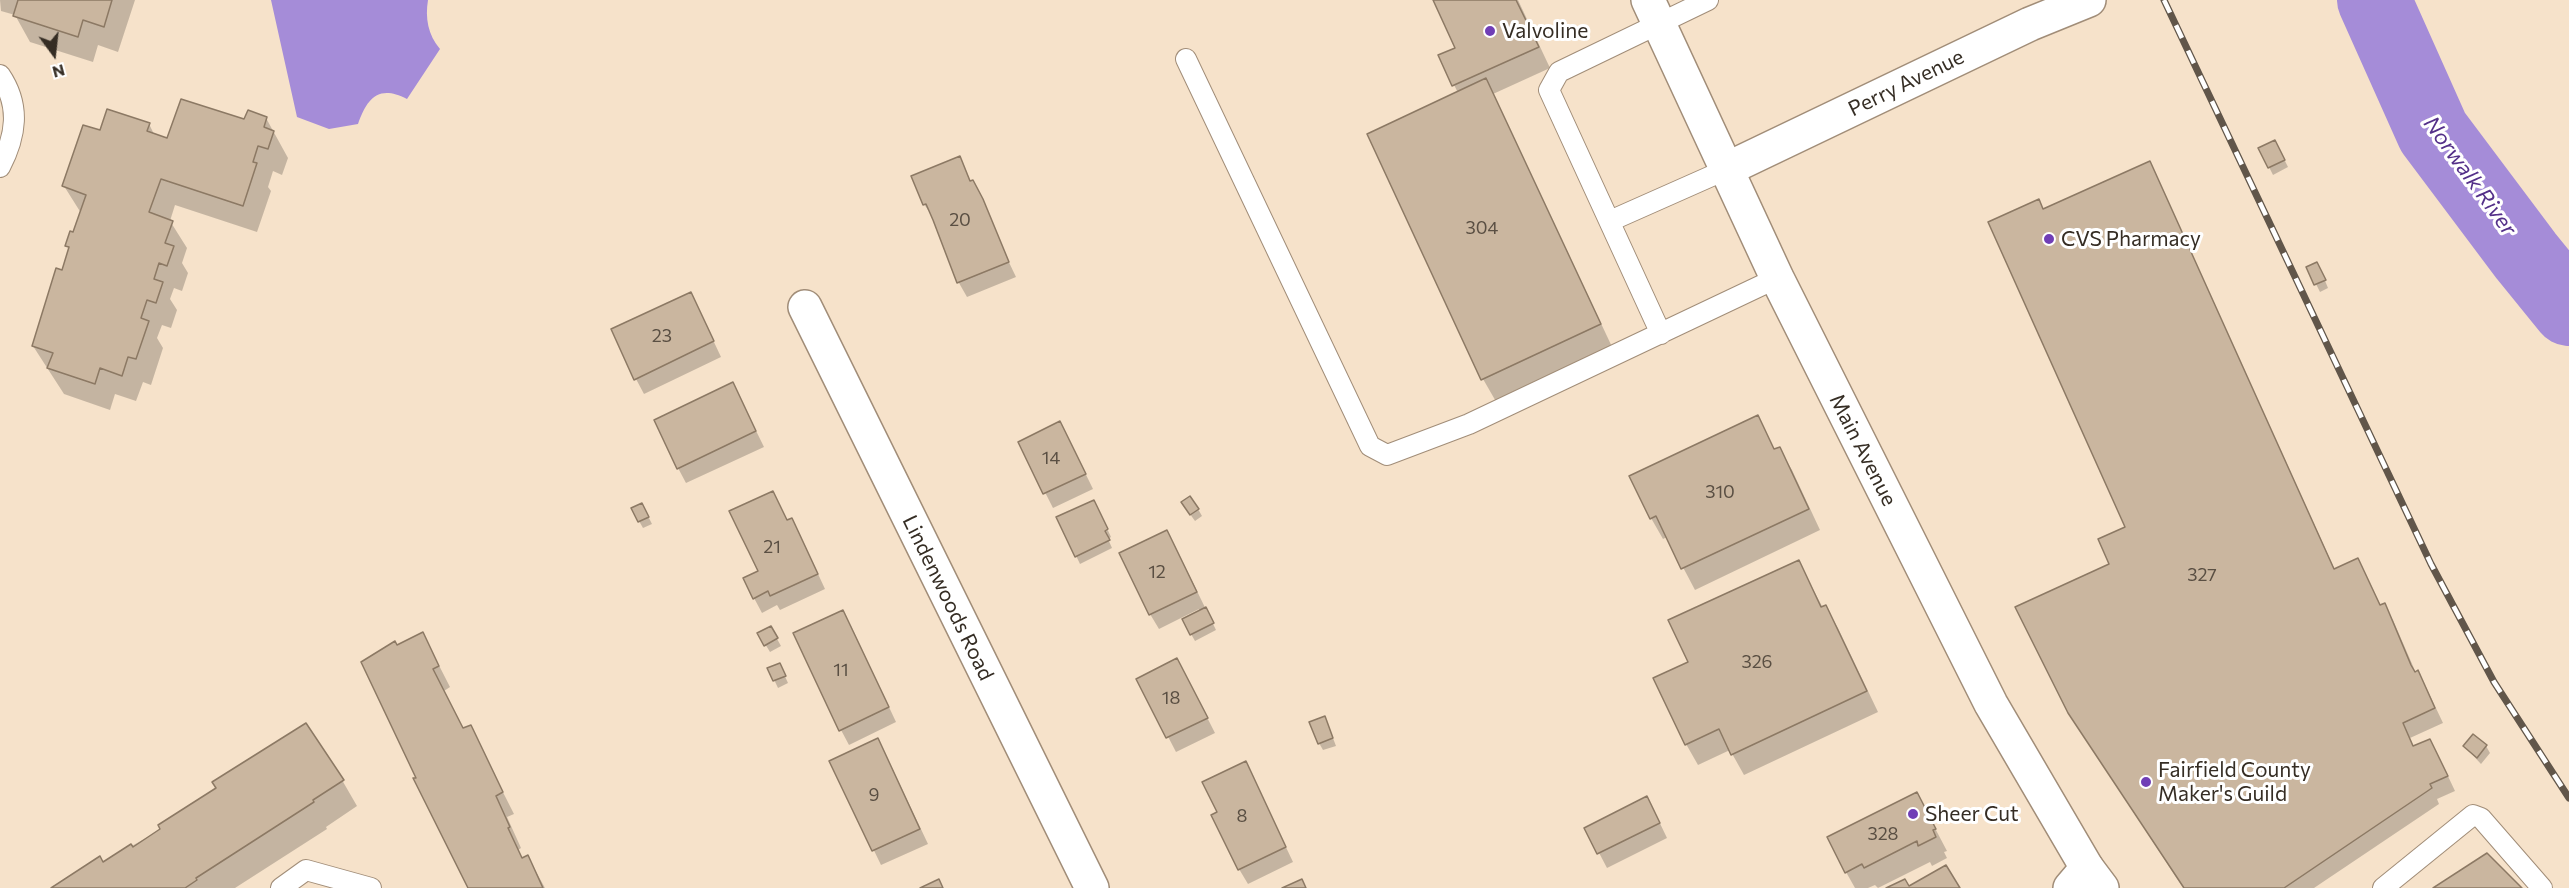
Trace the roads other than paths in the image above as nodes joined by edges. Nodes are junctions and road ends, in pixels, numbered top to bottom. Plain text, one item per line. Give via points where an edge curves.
1 (1708, 0) edge
2 (2089, 0) edge
3 (1653, 12) edge
4 (1186, 59) dead end
5 (0, 75) edge
6 (0, 167) edge
7 (1725, 170) junction
8 (1610, 221) junction
9 (1777, 278) junction
10 (805, 307) dead end
11 (1661, 334) junction
12 (2086, 881) edge
13 (281, 888) edge
14 (371, 888) edge
15 (1092, 888) edge
16 (2383, 888) edge
17 (2542, 888) edge

1 - 3 lane
2 - 7 street, Perry Avenue via 2030,24
3 - 7 street, Main Avenue
3 - 8 lane via 1559,72 1549,90
4 - 11 lane via 1370,446 1387,455 1408,449
5 - 6 lane via 9,90 15,117 12,145
7 - 8 lane
7 - 9 street, Main Avenue
8 - 11 lane
9 - 11 lane
9 - 12 street, Main Avenue via 1991,704
10 - 15 street, Lindenwoods Road
13 - 14 lane via 306,870
16 - 17 lane via 2473,815 2481,818

